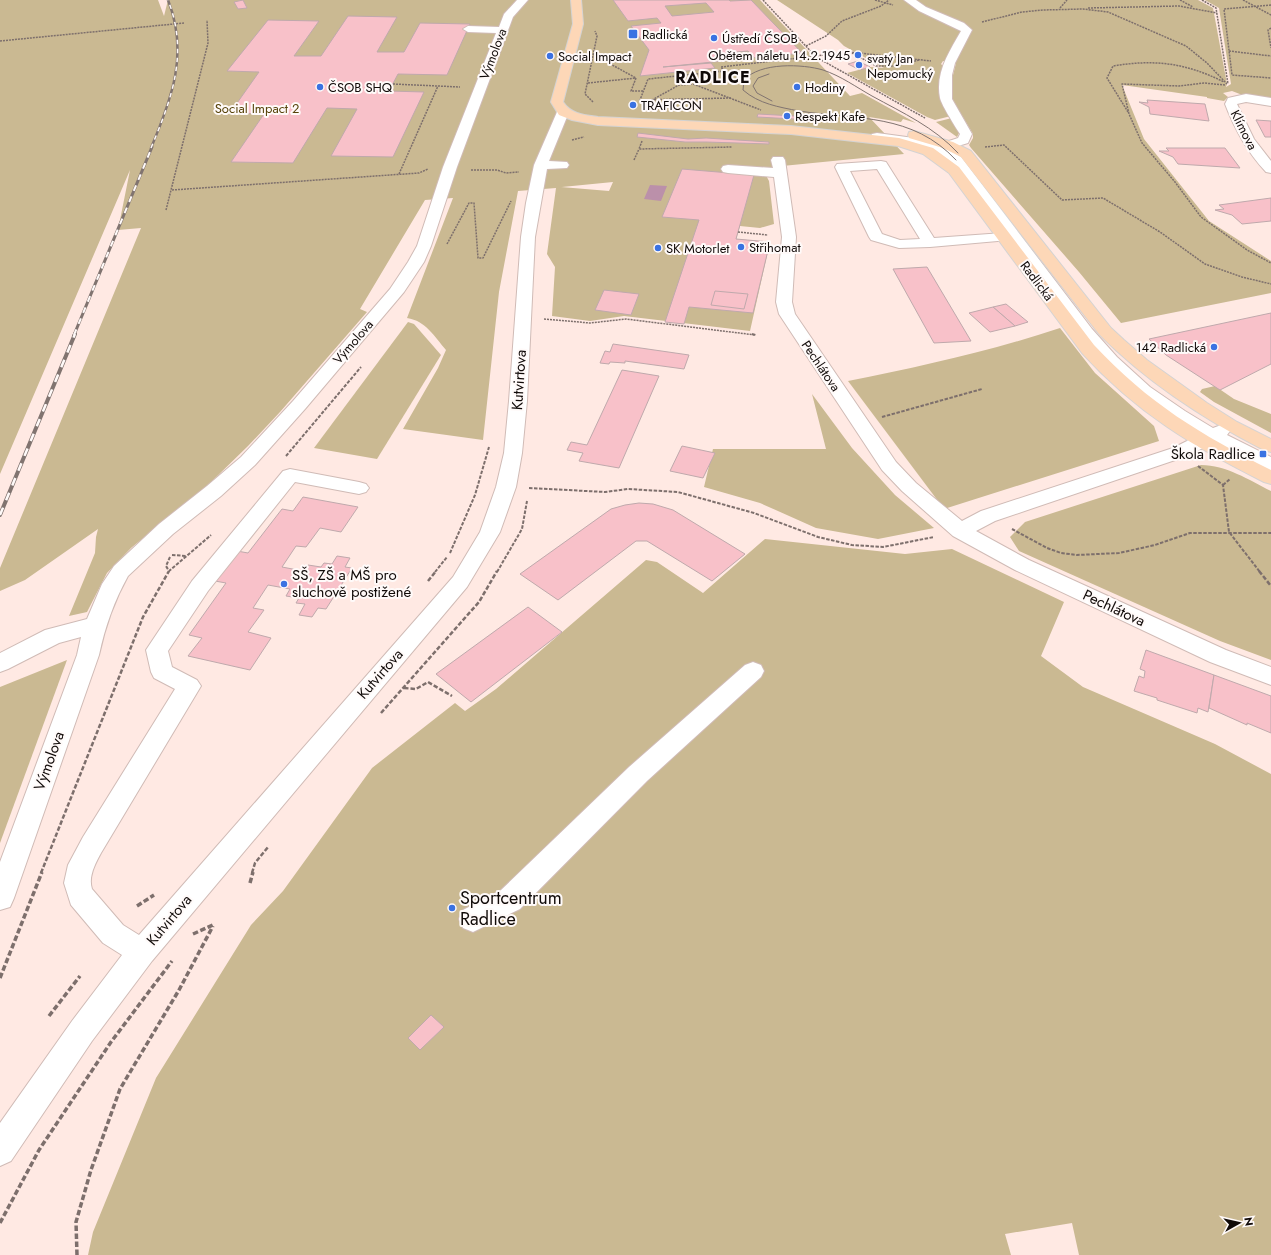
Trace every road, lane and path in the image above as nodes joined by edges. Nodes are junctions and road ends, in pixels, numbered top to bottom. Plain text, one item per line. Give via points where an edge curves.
1 (522, 0) edge
2 (576, 0) edge
3 (763, 0) edge
4 (890, 0) edge
5 (908, 0) edge
6 (1067, 0) edge
7 (1180, 0) edge
8 (1202, 0) edge
9 (1243, 0) edge
10 (1271, 5) edge
11 (1255, 6) junction
12 (1195, 8) junction
13 (1059, 9) junction
14 (1076, 9) junction
15 (1217, 13) junction
16 (1271, 15) edge
17 (207, 20) dead end
18 (184, 23) dead end
19 (592, 26) dead end
20 (1271, 28) edge
21 (468, 29) dead end
22 (502, 30) junction
23 (967, 30) junction
24 (0, 41) edge
25 (806, 46) junction
26 (1271, 48) edge
27 (1229, 51) junction
28 (850, 52) junction
29 (594, 55) junction
30 (1271, 56) edge
31 (816, 57) junction
32 (636, 78) junction
33 (1271, 78) edge
34 (588, 84) junction
35 (438, 86) dead end
36 (1228, 87) junction
37 (643, 91) junction
38 (731, 98) junction
39 (1246, 98) junction
40 (652, 100) junction
41 (1271, 102) edge
42 (596, 103) dead end
43 (762, 110) dead end
44 (563, 112) junction
45 (650, 112) dead end
46 (1129, 114) junction
47 (924, 118) dead end
48 (791, 130) junction
49 (644, 135) dead end
50 (854, 137) junction
51 (941, 145) junction
52 (1004, 145) dead end
53 (738, 146) dead end
54 (639, 149) junction
55 (634, 160) dead end
56 (542, 167) junction
57 (728, 169) dead end
58 (1271, 169) edge
59 (468, 170) dead end
60 (954, 170) junction
61 (172, 190) junction
62 (514, 196) dead end
63 (166, 210) dead end
64 (738, 232) dead end
65 (789, 237) junction
66 (1004, 237) junction
67 (930, 243) junction
68 (444, 251) dead end
69 (1271, 263) edge
70 (1271, 284) edge
71 (543, 319) dead end
72 (756, 335) dead end
73 (982, 389) dead end
74 (877, 419) dead end
75 (1216, 434) junction
76 (491, 442) dead end
77 (1271, 446) edge
78 (1271, 458) edge
79 (1194, 463) dead end
80 (1271, 465) edge
81 (1271, 478) edge
82 (506, 486) junction
83 (360, 488) dead end
84 (1010, 528) dead end
85 (960, 532) junction
86 (1229, 532) junction
87 (1271, 533) edge
88 (174, 555) dead end
89 (186, 556) dead end
90 (169, 571) dead end
91 (425, 585) dead end
92 (1271, 586) edge
93 (96, 625) junction
94 (0, 663) edge
95 (752, 671) dead end
96 (1271, 676) edge
97 (403, 688) dead end
98 (452, 696) dead end
99 (155, 895) dead end
100 (0, 898) edge
101 (137, 906) dead end
102 (473, 919) dead end
103 (188, 941) dead end
104 (142, 952) junction
105 (173, 960) dead end
106 (80, 976) dead end
107 (0, 978) edge
108 (49, 1016) dead end
109 (3, 1139) edge
110 (0, 1223) edge
111 (77, 1255) edge

1 - 22 street, Výmolova via 508,16
2 - 44 main road via 578,24 558,102
3 - 25 path
4 - 25 path via 886,4 842,20 829,34
5 - 23 street via 956,22
6 - 13 path
7 - 12 path
8 - 15 path via 1216,8
9 - 11 path
10 - 11 path
11 - 16 path
11 - 27 path via 1224,9
12 - 14 path via 1180,6
12 - 15 path
13 - 14 path
13 - 23 path via 1022,12 983,22
14 - 36 path via 1108,12 1177,41 1207,63
15 - 36 path
17 - 61 path via 208,43
18 - 24 path
19 - 29 path via 597,36
20 - 26 path via 1268,30
21 - 22 street
22 - 93 street, Výmolova via 450,167 424,246 396,292 248,461 166,529 121,571
23 - 51 street via 949,63 946,75 946,99 966,134 963,140
25 - 31 path
27 - 30 path
27 - 33 path via 1232,75
28 - 28 path via 876,66 895,66 921,60
28 - 31 path
29 - 32 path
29 - 34 path
31 - 37 path via 722,67 724,71 648,79
31 - 47 path
32 - 34 path
32 - 37 path via 631,91
34 - 42 path via 585,94
35 - 61 path via 399,174
36 - 39 street
36 - 46 path via 1204,83 1179,86 1122,84
36 - 46 path via 1206,73 1171,63 1146,61 1113,66 1106,78
37 - 40 path via 640,100
38 - 40 path
38 - 40 path via 693,84 679,85
38 - 43 path
39 - 41 street, Klímova
39 - 58 street, Klímova via 1232,101 1231,104 1242,131 1257,154
40 - 45 path
44 - 48 main road, Radlická via 598,121
44 - 56 street, Kutvirtova via 549,143
46 - 69 path via 1142,143 1200,217 1247,250
48 - 50 main road, Radlická
48 - 51 main road, Radlická via 836,128 897,132 928,138
49 - 54 path
50 - 51 street via 891,138
50 - 60 main road, Radlická via 899,142 918,147
51 - 60 street
51 - 75 street via 956,160 1108,358 1151,397
52 - 70 path via 1062,200 1103,198 1160,232 1205,264
53 - 54 path
54 - 55 path
56 - 59 path via 506,173 497,170
56 - 82 street, Kutvirtova via 528,237 518,401 513,453
57 - 65 street, Pechlátova via 778,166
60 - 66 main road, Radlická
61 - 63 path
62 - 68 path via 483,258 478,258 474,203 469,204
64 - 65 path
65 - 85 street, Pechlátova via 784,302 787,314 889,466
66 - 67 street
66 - 75 main road, Radlická via 1088,349 1134,395 1169,422
67 - 67 street via 881,165 842,167 876,237 899,244
71 - 72 path via 590,323 626,319
73 - 74 path
75 - 77 main road, Radlická
75 - 78 street
75 - 80 street
75 - 81 main road, Radlická
75 - 85 street via 1180,452 988,516
76 - 91 path via 475,495 449,554
79 - 86 path via 1223,485
82 - 85 path via 605,492 628,489 678,492 754,513 818,537 852,545 883,547
82 - 104 street, Kutvirtova via 490,532 460,582
83 - 104 street via 290,475 200,586 157,650 162,672 189,686 92,845 81,865 77,883 81,896 113,934
84 - 86 path via 1047,548 1061,553 1077,554 1118,553 1155,545 1190,533
85 - 96 street, Pechlátova via 1022,565 1211,653
86 - 87 path
86 - 92 path
88 - 89 path
90 - 107 path via 143,618
93 - 94 street via 53,636
93 - 100 street, Výmolova via 88,655
95 - 102 street via 638,774 510,900
97 - 98 path via 416,689 428,682
99 - 101 path
103 - 111 path via 192,934 213,925 179,990 120,1089 91,1170 76,1222
104 - 109 street, Kutvirtova
105 - 110 path via 111,1042 43,1144
106 - 108 path

